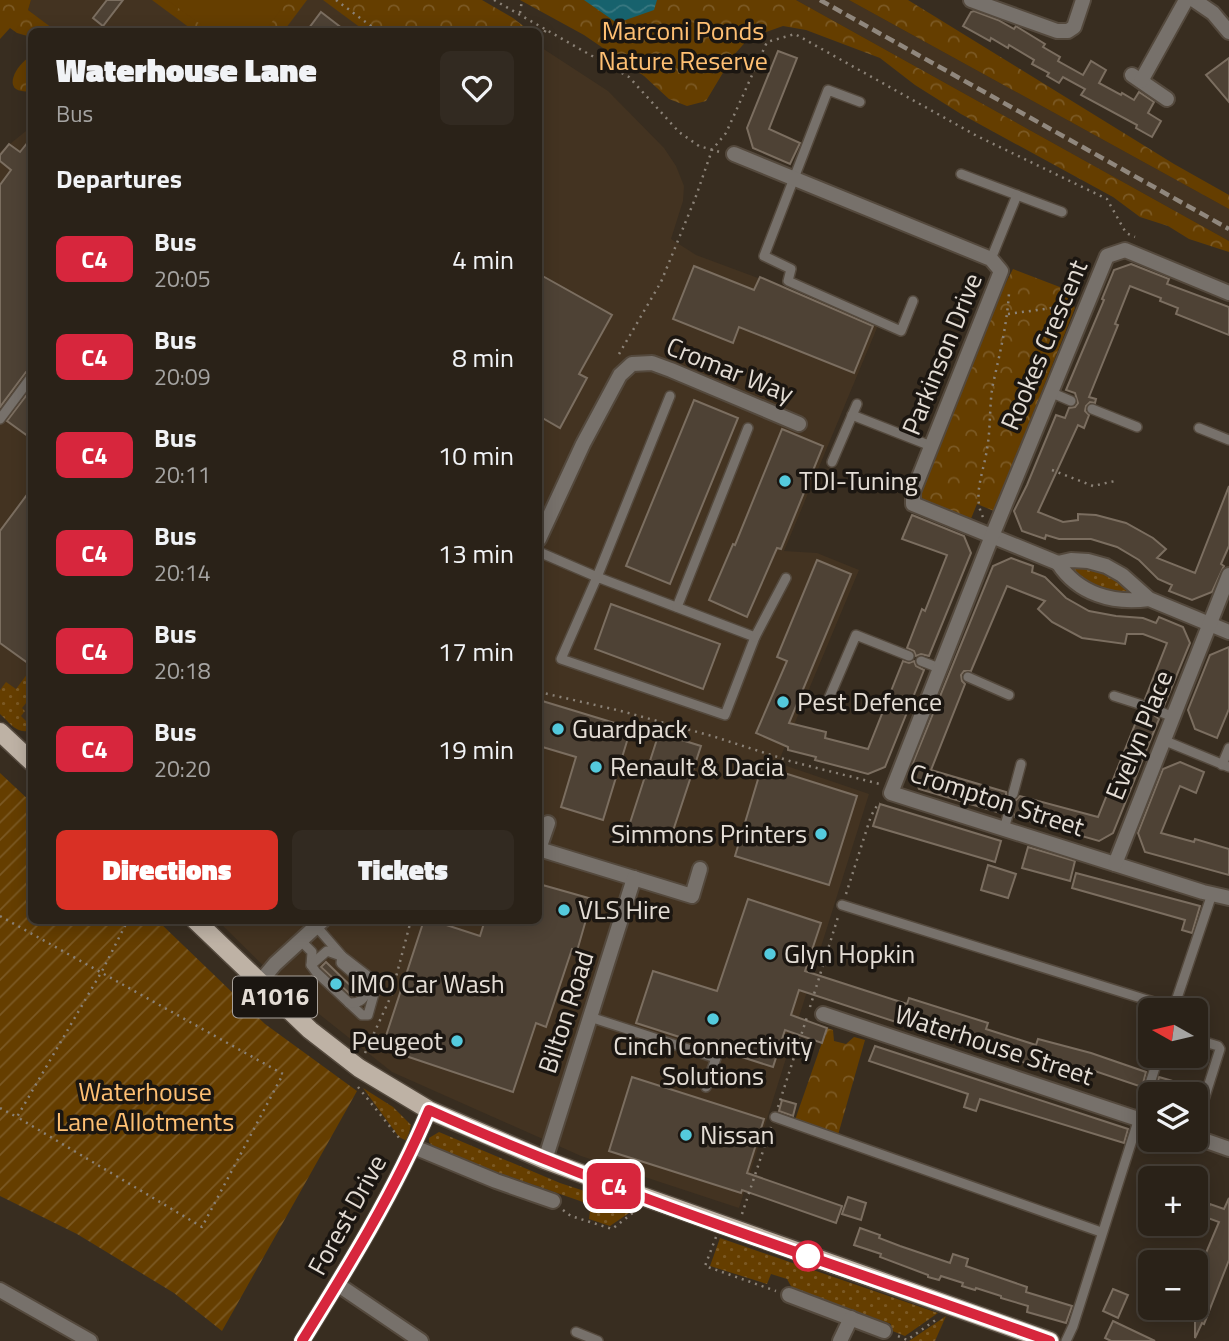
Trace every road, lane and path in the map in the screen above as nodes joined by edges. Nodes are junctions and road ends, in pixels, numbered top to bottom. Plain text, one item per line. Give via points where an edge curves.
1 (336, 0) edge
2 (494, 0) edge
3 (522, 0) edge
4 (970, 0) edge
5 (1083, 0) edge
6 (1186, 0) edge
7 (1194, 0) edge
8 (520, 13) junction
9 (374, 28) edge
10 (547, 28) junction
11 (1229, 32) edge
12 (542, 39) edge
13 (1167, 99) dead end
14 (860, 102) dead end
15 (712, 150) junction
16 (734, 154) dead end
17 (961, 174) dead end
18 (794, 178) junction
19 (1017, 195) junction
20 (1062, 212) dead end
21 (1139, 239) dead end
22 (990, 259) junction
23 (1001, 271) junction
24 (1093, 287) junction
25 (1229, 293) edge
26 (913, 301) dead end
27 (1008, 314) junction
28 (613, 364) dead end
29 (28, 381) edge
30 (1050, 392) junction
31 (670, 396) dead end
32 (1072, 401) dead end
33 (857, 404) dead end
34 (1092, 409) dead end
35 (852, 415) junction
36 (0, 419) edge
37 (799, 424) dead end
38 (1137, 427) dead end
39 (748, 428) dead end
40 (1199, 428) dead end
41 (1229, 440) edge
42 (931, 446) junction
43 (832, 462) dead end
44 (1052, 470) dead end
45 (1115, 481) dead end
46 (542, 533) edge
47 (992, 536) junction
48 (542, 552) edge
49 (1058, 563) junction
50 (1229, 575) edge
51 (597, 577) junction
52 (786, 578) dead end
53 (1149, 599) junction
54 (677, 607) junction
55 (1209, 624) junction
56 (1229, 632) edge
57 (755, 637) junction
58 (909, 656) dead end
59 (921, 661) dead end
60 (943, 668) junction
61 (968, 677) dead end
62 (542, 693) edge
63 (1009, 695) dead end
64 (1114, 696) dead end
65 (829, 698) dead end
66 (1142, 705) dead end
67 (0, 732) edge
68 (1163, 740) junction
69 (1229, 748) edge
70 (28, 757) edge
71 (1021, 764) dead end
72 (1225, 766) edge
73 (892, 788) junction
74 (1013, 794) dead end
75 (548, 823) dead end
76 (542, 840) edge
77 (542, 850) edge
78 (1115, 864) junction
79 (700, 869) dead end
80 (634, 878) junction
81 (1212, 894) junction
82 (1229, 898) edge
83 (842, 905) dead end
84 (0, 916) edge
85 (126, 924) edge
86 (199, 924) edge
87 (318, 924) edge
88 (320, 924) edge
89 (410, 924) edge
90 (300, 940) junction
91 (342, 956) junction
92 (311, 965) junction
93 (102, 971) junction
94 (260, 982) junction
95 (1138, 998) edge
96 (1177, 998) edge
97 (349, 1003) junction
98 (823, 1014) dead end
99 (590, 1017) junction
100 (1208, 1043) edge
101 (359, 1068) junction
102 (706, 1087) dead end
103 (1208, 1087) edge
104 (0, 1108) edge
105 (429, 1110) junction
106 (17, 1117) junction
107 (775, 1117) dead end
108 (1138, 1119) edge
109 (1138, 1136) edge
110 (1208, 1142) edge
111 (414, 1147) junction
112 (1229, 1149) edge
113 (545, 1160) junction
114 (639, 1195) junction
115 (553, 1200) joint
116 (721, 1224) junction
117 (1101, 1232) junction
118 (337, 1284) junction
119 (0, 1290) edge
120 (789, 1295) joint
121 (954, 1307) junction
122 (850, 1318) junction
123 (884, 1331) joint
124 (576, 1332) dead end
125 (90, 1341) edge
126 (302, 1341) edge
127 (421, 1341) edge
128 (598, 1341) edge
129 (840, 1341) edge
130 (1050, 1341) edge
131 (1066, 1341) edge

1 - 9 path
2 - 8 path
3 - 8 path
4 - 5 street via 1068,31
6 - 13 street via 1136,78
7 - 11 street
8 - 10 path
10 - 12 path
10 - 15 path via 629,77 679,132
14 - 18 lane via 828,90
15 - 21 path via 726,133 767,42 795,34 976,136 1107,199 1126,233
15 - 28 path via 661,282
16 - 18 street, Parkinson Drive
17 - 19 lane
18 - 22 street, Parkinson Drive
18 - 26 lane via 764,256 791,270 788,281 901,331
19 - 20 lane
19 - 22 lane
22 - 23 street, Parkinson Drive
23 - 27 path via 1009,284
23 - 42 street, Parkinson Drive
24 - 25 street, Rookes Crescent via 1107,256 1125,250
24 - 27 path via 1059,305
24 - 30 street, Rookes Crescent
27 - 47 path via 979,490 978,508
29 - 36 lane
30 - 32 lane
30 - 47 street, Rookes Crescent
31 - 51 lane
33 - 35 lane
34 - 38 lane
35 - 42 lane
35 - 43 lane
37 - 46 street, Cromar Way via 652,363 632,364 620,375 583,444
39 - 54 lane
40 - 41 lane
42 - 47 street, Parkinson Drive via 913,492 913,504
44 - 45 path via 1093,486
47 - 49 street, Parkinson Drive
47 - 60 street, Crompton Street
48 - 51 lane
49 - 53 street, Parkinson Drive via 1088,561 1106,566
49 - 53 street, Parkinson Drive via 1078,585 1095,594 1130,601
50 - 55 street
51 - 54 lane
51 - 57 lane via 561,659 725,715
52 - 57 lane
53 - 55 street, Parkinson Drive
54 - 57 lane
55 - 56 street, Parkinson Drive
55 - 68 street, Evelyn Place via 1167,715
58 - 65 lane via 856,635
59 - 60 lane
60 - 73 street, Crompton Street
61 - 63 lane
62 - 73 path
64 - 66 lane
67 - 70 main road
68 - 72 lane
68 - 78 street, Evelyn Place
69 - 72 lane
71 - 74 lane
73 - 78 street, Crompton Street via 891,793 1006,822
75 - 76 street
77 - 80 street
78 - 81 street, Crompton Street
79 - 80 street via 692,896
80 - 99 street, Bilton Road
81 - 82 street, Crompton Street
81 - 96 lane
83 - 95 lane
84 - 93 path
85 - 93 path
86 - 94 main road, A1016
87 - 90 street
88 - 91 lane
89 - 101 path via 391,996
90 - 92 lane via 312,953
90 - 94 street
91 - 92 lane via 327,951
91 - 97 lane via 341,963 370,988 357,1004
91 - 97 lane via 377,983 368,1015
92 - 97 lane
93 - 106 path
93 - 106 path via 283,1074 202,1227
94 - 101 main road, A1016
98 - 108 street, Waterhouse Street
99 - 102 lane via 716,1058
99 - 113 street, Bilton Road
100 - 103 lane via 1220,1049
101 - 105 main road, A1016
101 - 111 path via 351,1079 398,1139
104 - 106 path
105 - 111 street, Forest Drive
105 - 113 main road, A1016
107 - 117 lane
109 - 117 lane
110 - 112 street
111 - 115 street
111 - 118 street, Forest Drive
113 - 114 main road, A1016
114 - 115 path via 634,1212 611,1229 571,1216
114 - 116 main road, A1016
116 - 120 path via 705,1266
116 - 121 main road, A1016
117 - 131 lane
118 - 126 street, Forest Drive
118 - 127 street
119 - 125 street
120 - 122 street
121 - 123 path via 907,1340
121 - 130 main road, A1016
122 - 123 street
122 - 129 street
124 - 128 lane

